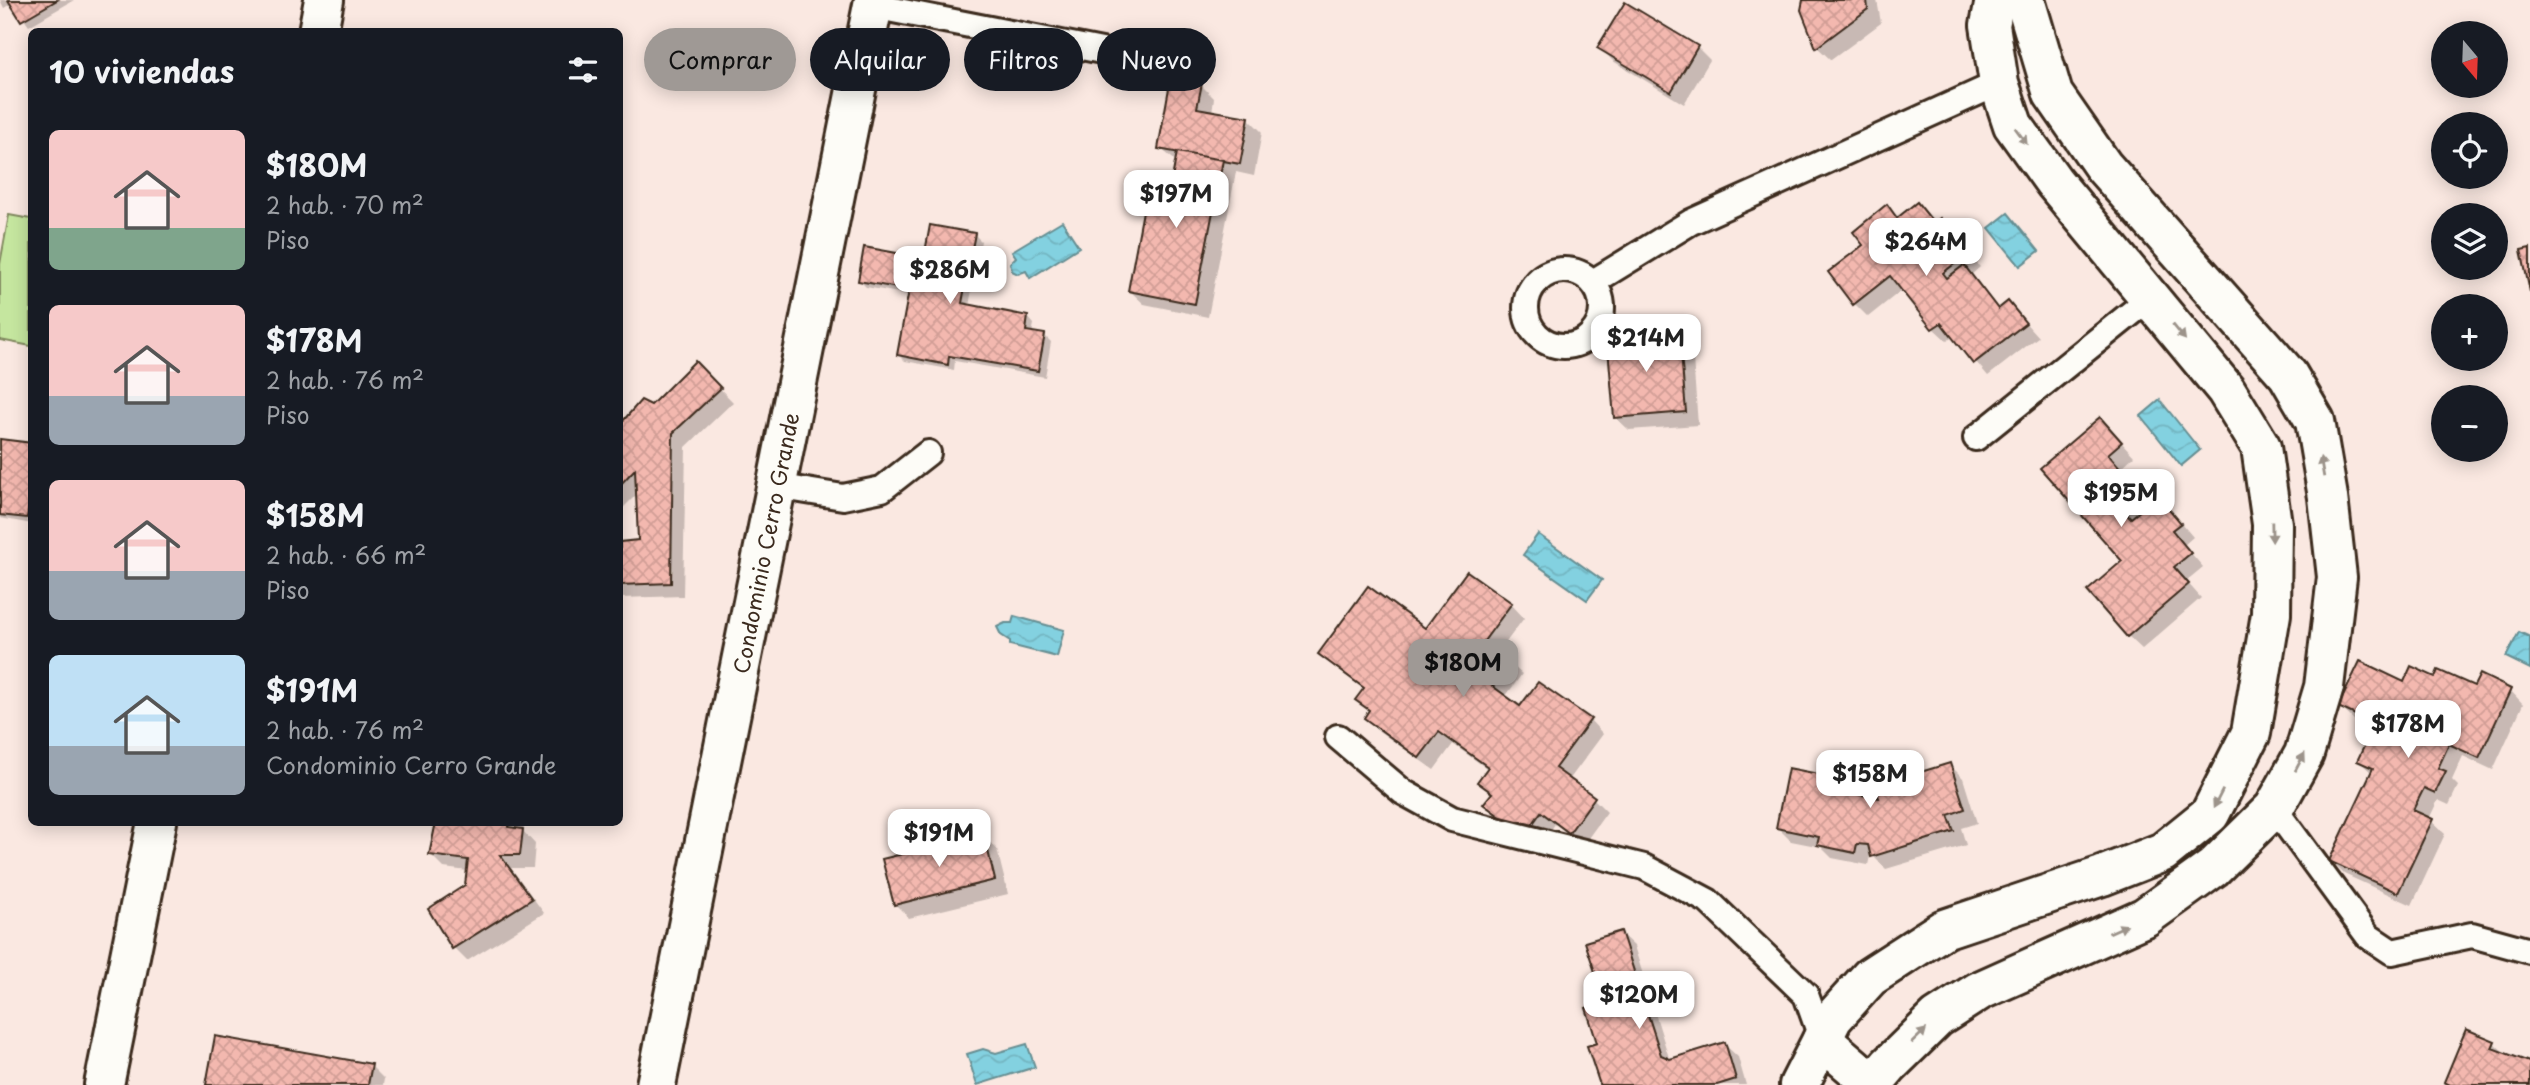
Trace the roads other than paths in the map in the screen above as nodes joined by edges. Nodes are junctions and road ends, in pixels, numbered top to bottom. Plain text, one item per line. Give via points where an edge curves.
1 (324, 0) edge
2 (1995, 0) edge
3 (2025, 0) edge
4 (873, 3) edge
5 (319, 28) edge
6 (1097, 49) edge
7 (1999, 83) junction
8 (1593, 282) dead end
9 (2150, 298) junction
10 (1976, 438) dead end
11 (928, 453) dead end
12 (776, 486) junction
13 (1338, 737) dead end
14 (2242, 752) junction
15 (2274, 808) junction
16 (156, 826) edge
17 (2530, 951) edge
18 (1822, 1040) junction
19 (1872, 1084) edge
20 (104, 1085) edge
21 (656, 1085) edge
22 (1799, 1085) edge

1 - 5 street
2 - 7 street via 1990,25
15 -> 3 street via 2305,754 2325,688 2337,577 2315,421 2288,375 2103,166 2053,94
4 - 6 lane
4 - 12 street, Condominio Cerro Grande
7 - 8 lane via 1691,222
7 -> 9 street via 2013,125
9 - 10 lane
9 -> 14 street via 2226,390 2261,447 2273,524 2271,614 2251,733
11 - 12 lane via 882,489 842,497
12 - 21 street, Condominio Cerro Grande
13 - 18 lane via 1404,792 1451,819 1644,867 1708,901 1806,995
14 - 15 street
14 -> 18 street via 2210,814 2163,852 1944,929 1870,977 1833,1018
15 - 17 lane via 2368,936 2392,952 2472,935
19 -> 15 street via 1937,1018 1979,990 2145,916 2213,868
16 - 20 street
18 - 19 street
18 - 22 street

